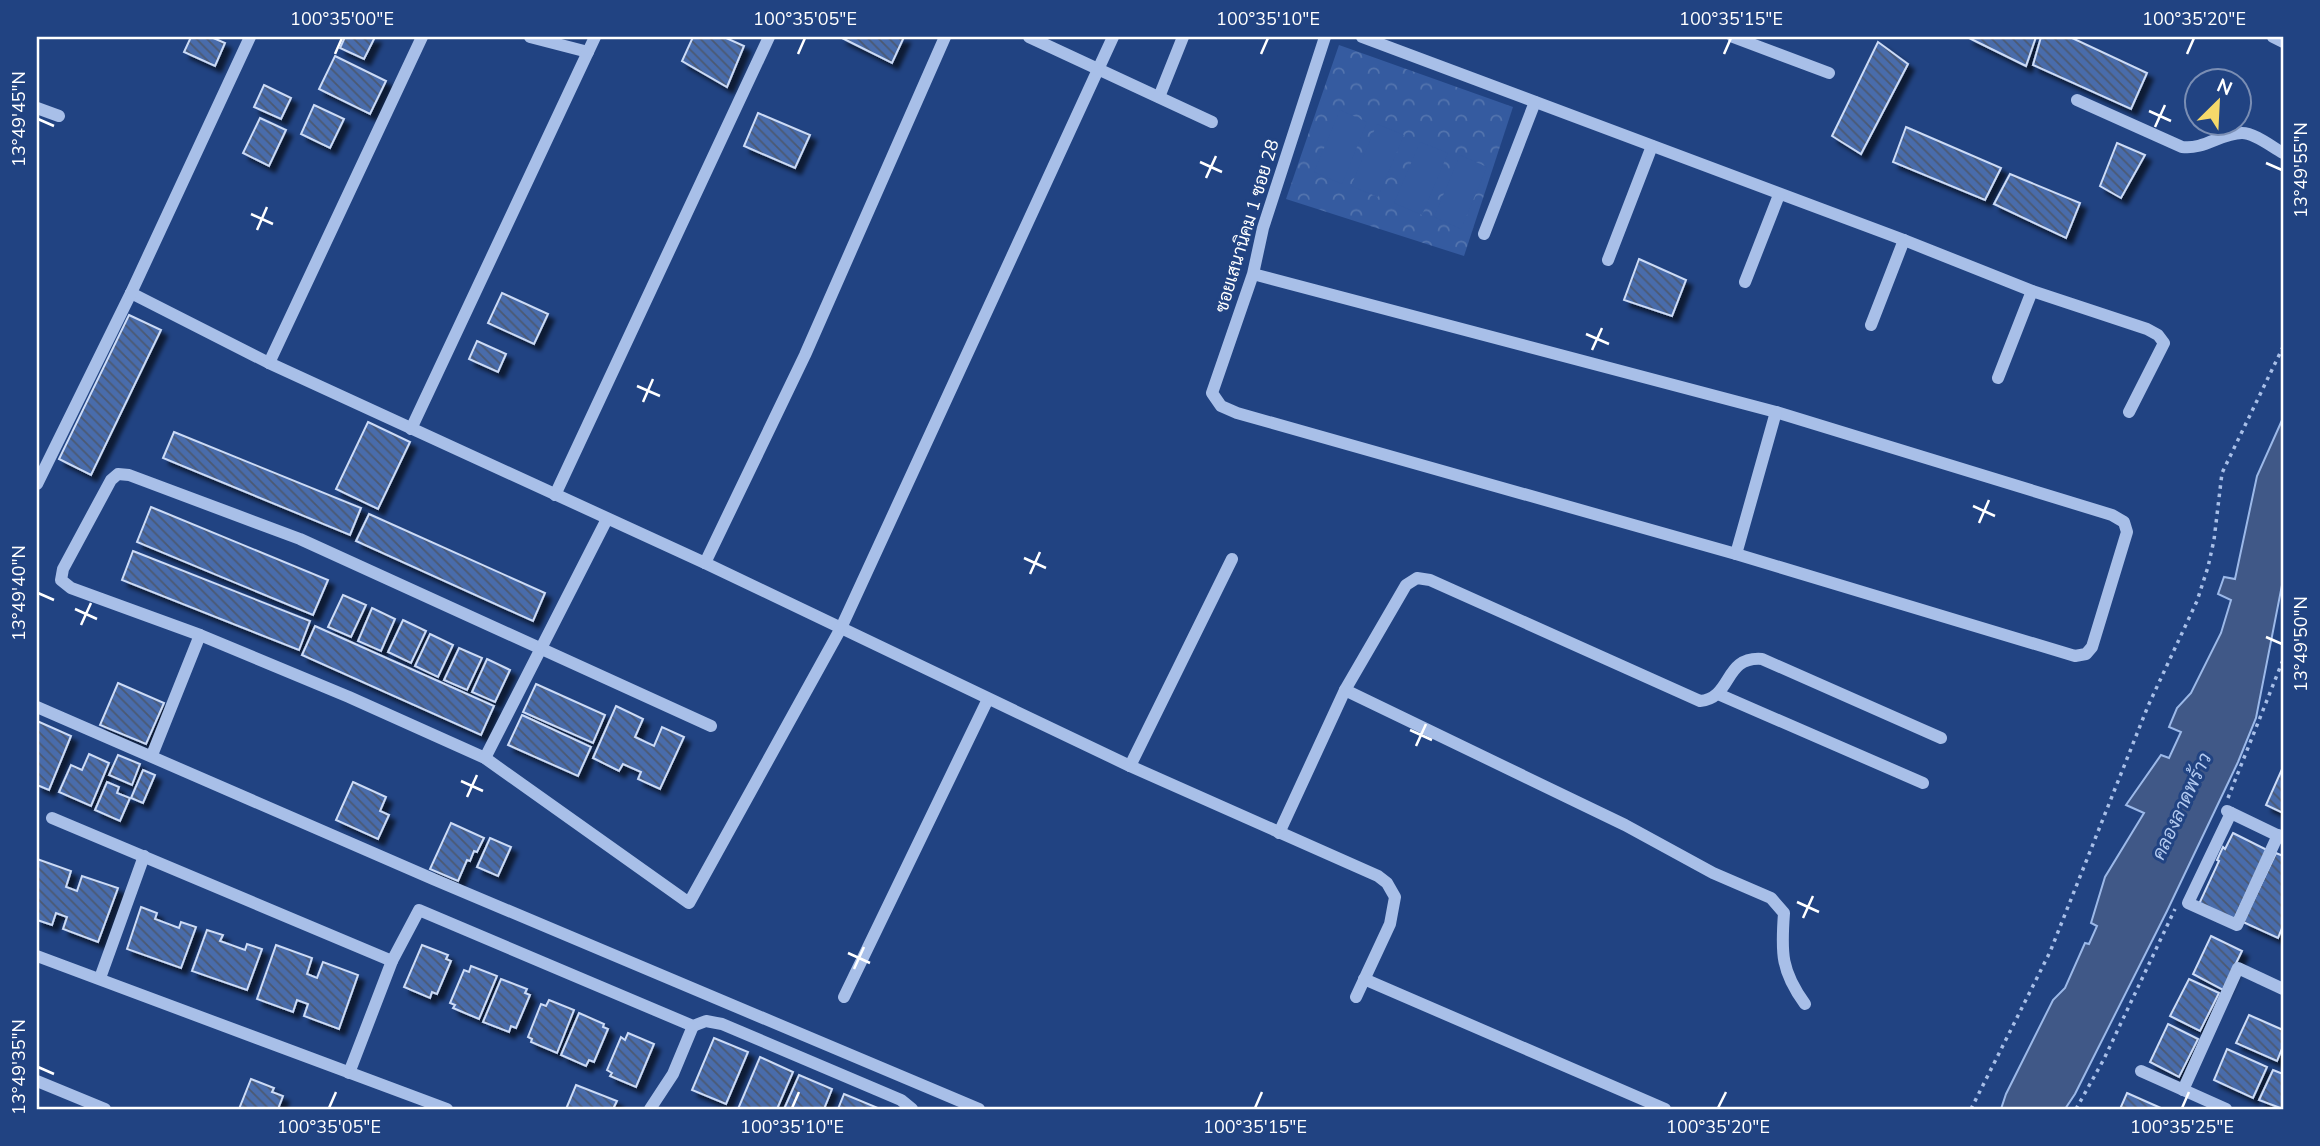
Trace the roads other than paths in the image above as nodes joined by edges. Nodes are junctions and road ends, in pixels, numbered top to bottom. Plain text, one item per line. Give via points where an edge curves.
1 (250, 37) edge
2 (422, 37) edge
3 (530, 37) edge
4 (595, 37) edge
5 (769, 37) edge
6 (945, 37) edge
7 (1029, 37) edge
8 (1113, 37) edge
9 (1183, 37) edge
10 (1325, 37) edge
11 (1362, 37) edge
12 (1733, 37) edge
13 (2273, 37) edge
14 (2283, 42) edge
15 (588, 52) junction
16 (1100, 70) junction
17 (1829, 73) dead end
18 (1159, 97) junction
19 (2077, 100) dead end
20 (1535, 102) junction
21 (37, 108) edge
22 (59, 116) dead end
23 (1212, 122) dead end
24 (1652, 146) junction
25 (2283, 153) edge
26 (1779, 195) junction
27 (1484, 234) dead end
28 (1904, 240) junction
29 (1608, 260) dead end
30 (1253, 274) junction
31 (1745, 282) dead end
32 (2032, 290) junction
33 (131, 293) junction
34 (1871, 325) dead end
35 (269, 363) junction
36 (1998, 378) dead end
37 (1776, 412) junction
38 (2129, 412) dead end
39 (411, 429) junction
40 (37, 482) edge
41 (555, 495) junction
42 (607, 519) junction
43 (1736, 554) junction
44 (1232, 559) dead end
45 (705, 563) junction
46 (841, 628) junction
47 (200, 635) junction
48 (539, 649) junction
49 (1345, 691) junction
50 (1718, 694) junction
51 (988, 699) junction
52 (37, 707) edge
53 (710, 726) dead end
54 (1941, 738) dead end
55 (152, 755) junction
56 (485, 758) junction
57 (1130, 766) junction
58 (1923, 783) dead end
59 (52, 818) dead end
60 (1279, 833) junction
61 (2281, 837) edge
62 (144, 856) junction
63 (37, 956) edge
64 (392, 961) junction
65 (100, 978) junction
66 (1364, 979) junction
67 (2283, 989) edge
68 (844, 997) dead end
69 (1356, 997) dead end
70 (1805, 1004) dead end
71 (693, 1026) junction
72 (2141, 1072) dead end
73 (349, 1073) junction
74 (37, 1081) edge
75 (2183, 1090) junction
76 (105, 1109) edge
77 (447, 1109) edge
78 (650, 1109) edge
79 (912, 1109) edge
80 (979, 1109) edge
81 (1665, 1109) edge
82 (2226, 1109) edge

1 - 33 street
2 - 35 street
3 - 15 street
4 - 15 street
5 - 41 street
6 - 45 street via 806,355
7 - 16 street
8 - 16 street
9 - 18 street
10 - 30 street, ซอยเสนานิคม 1 ซอย 28 via 1263,228
11 - 20 street
12 - 17 street
13 - 14 street
15 - 39 street
16 - 18 street
16 - 46 street
18 - 23 street
19 - 25 street via 2182,146 2200,146 2241,133
20 - 24 street
20 - 27 street
21 - 22 street
24 - 26 street
24 - 29 street
26 - 28 street
26 - 31 street
28 - 32 street
28 - 34 street
30 - 37 street
30 - 43 street, ซอยเสนานิคม 1 ซอย 28 via 1212,393 1221,405
32 - 36 street
32 - 38 street via 2158,335 2164,343
33 - 35 street
33 - 40 street
35 - 39 street
37 - 43 street
37 - 43 street via 2112,515 2124,522 2127,533 2092,647 2075,656
39 - 41 street
41 - 42 street
42 - 45 street
42 - 48 street
44 - 57 street
45 - 46 street
46 - 51 street
46 - 56 street via 689,903
47 - 48 street via 71,588 61,580 118,474 300,539
47 - 55 street
47 - 56 street
48 - 53 street
48 - 56 street
49 - 50 street via 1406,586 1417,578 1700,701
49 - 60 street
49 - 70 street via 1771,898 1784,913 1781,949 1790,983
50 - 54 street via 1737,664 1749,658 1762,659
50 - 58 street
51 - 57 street
51 - 68 street
52 - 55 street
55 - 80 street
57 - 60 street
59 - 62 street
60 - 66 street via 1387,883 1395,897 1390,924
61 - 61 street via 2229,812 2189,903 2237,925
62 - 64 street
62 - 65 street
63 - 65 street
64 - 71 street via 419,910
64 - 73 street
65 - 73 street
66 - 69 street
66 - 81 street
67 - 75 street via 2238,968
71 - 78 street via 673,1074
71 - 79 street via 706,1021 722,1024 901,1100
72 - 75 street
73 - 77 street
74 - 76 street
75 - 82 street

